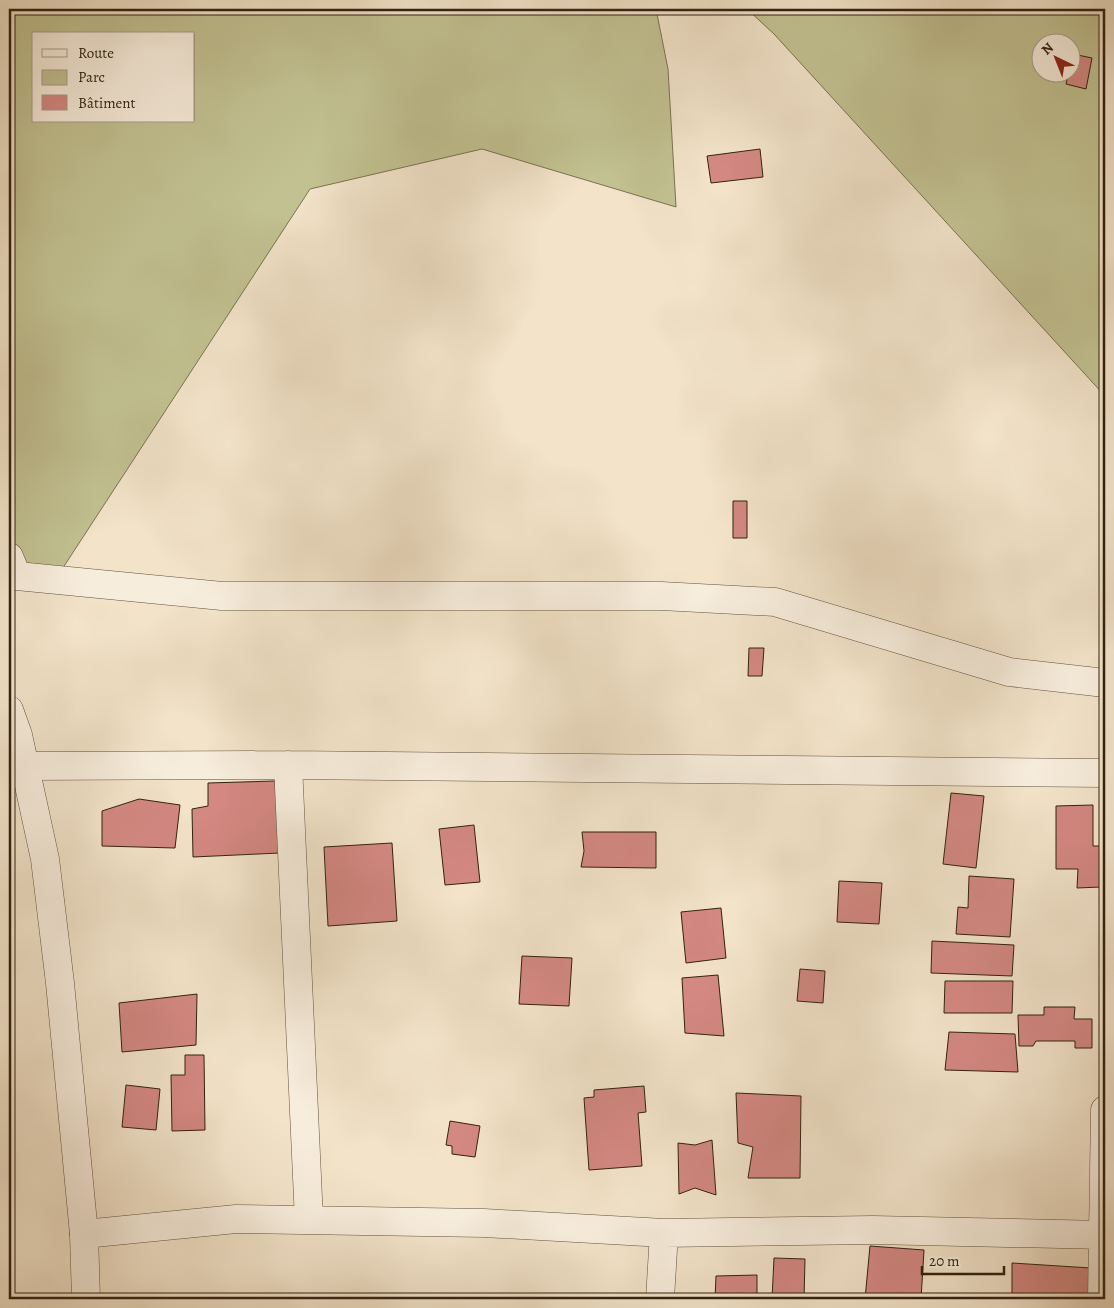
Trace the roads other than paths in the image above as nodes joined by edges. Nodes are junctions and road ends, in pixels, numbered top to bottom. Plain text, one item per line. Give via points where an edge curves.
1 (9, 557) edge
2 (1105, 683) edge
3 (9, 710) edge
4 (288, 765) junction
5 (25, 766) junction
6 (1105, 773) edge
7 (1105, 1110) edge
8 (309, 1220) junction
9 (664, 1233) junction
10 (84, 1234) junction
11 (1104, 1235) edge
12 (86, 1299) edge
13 (660, 1299) edge
14 (1102, 1299) edge

1 - 2 street via 17,576 222,596 661,596 775,602 1009,672
3 - 5 street
4 - 5 street
4 - 6 street
4 - 8 street
5 - 10 street via 45,860
7 - 11 street
8 - 9 street via 484,1223
8 - 10 street via 236,1219
9 - 11 street via 873,1230
9 - 13 street
10 - 12 street
11 - 14 street

